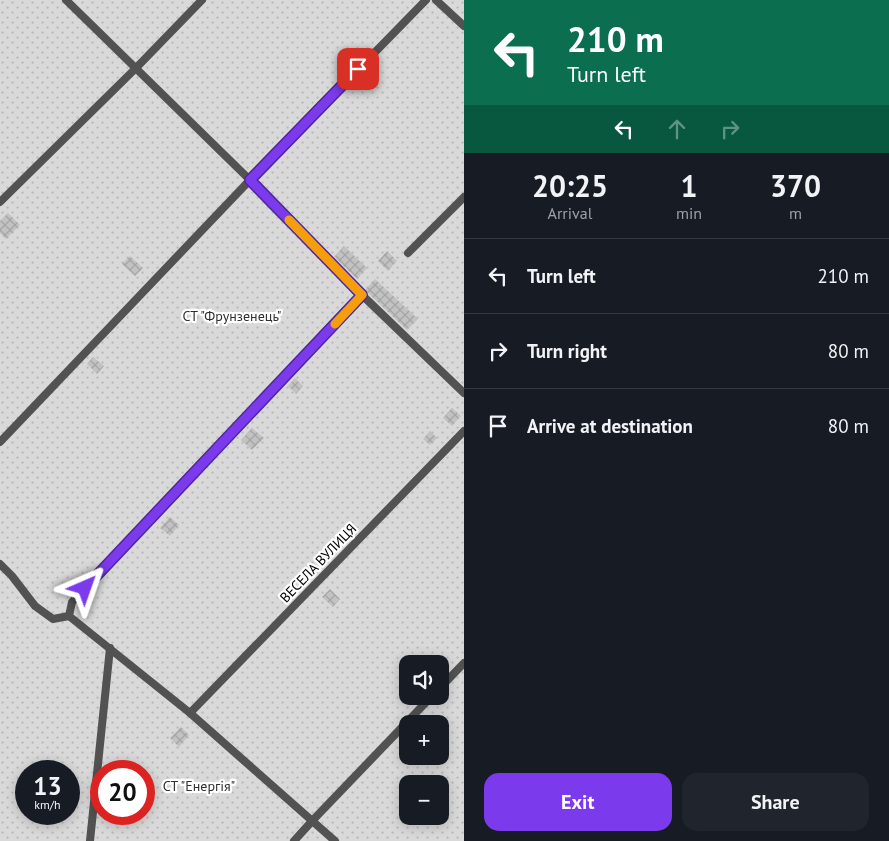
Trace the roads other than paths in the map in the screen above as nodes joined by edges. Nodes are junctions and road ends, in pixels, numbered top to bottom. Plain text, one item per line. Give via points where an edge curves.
1 (66, 0) edge
2 (202, 0) edge
3 (426, 0) edge
4 (436, 0) edge
5 (464, 26) edge
6 (136, 68) junction
7 (250, 180) junction
8 (464, 196) edge
9 (0, 202) edge
10 (408, 253) dead end
11 (362, 295) junction
12 (464, 393) edge
13 (464, 431) edge
14 (0, 442) edge
15 (0, 564) edge
16 (69, 616) junction
17 (110, 648) junction
18 (464, 663) edge
19 (449, 679) edge
20 (423, 705) edge
21 (190, 713) junction
22 (313, 820) junction
23 (90, 841) edge
24 (294, 841) edge
25 (335, 841) edge

1 - 6 lane
2 - 6 lane
3 - 7 lane
4 - 5 lane
6 - 7 lane
6 - 9 lane
7 - 11 lane
7 - 14 lane
8 - 10 lane
11 - 12 lane
11 - 16 lane via 72,602
13 - 21 lane, ВЕСЕЛА ВУЛИЦЯ
15 - 16 lane via 35,606 53,619
16 - 17 lane
17 - 21 lane
17 - 23 lane
18 - 19 lane
20 - 22 lane
21 - 22 lane
22 - 24 lane
22 - 25 lane

